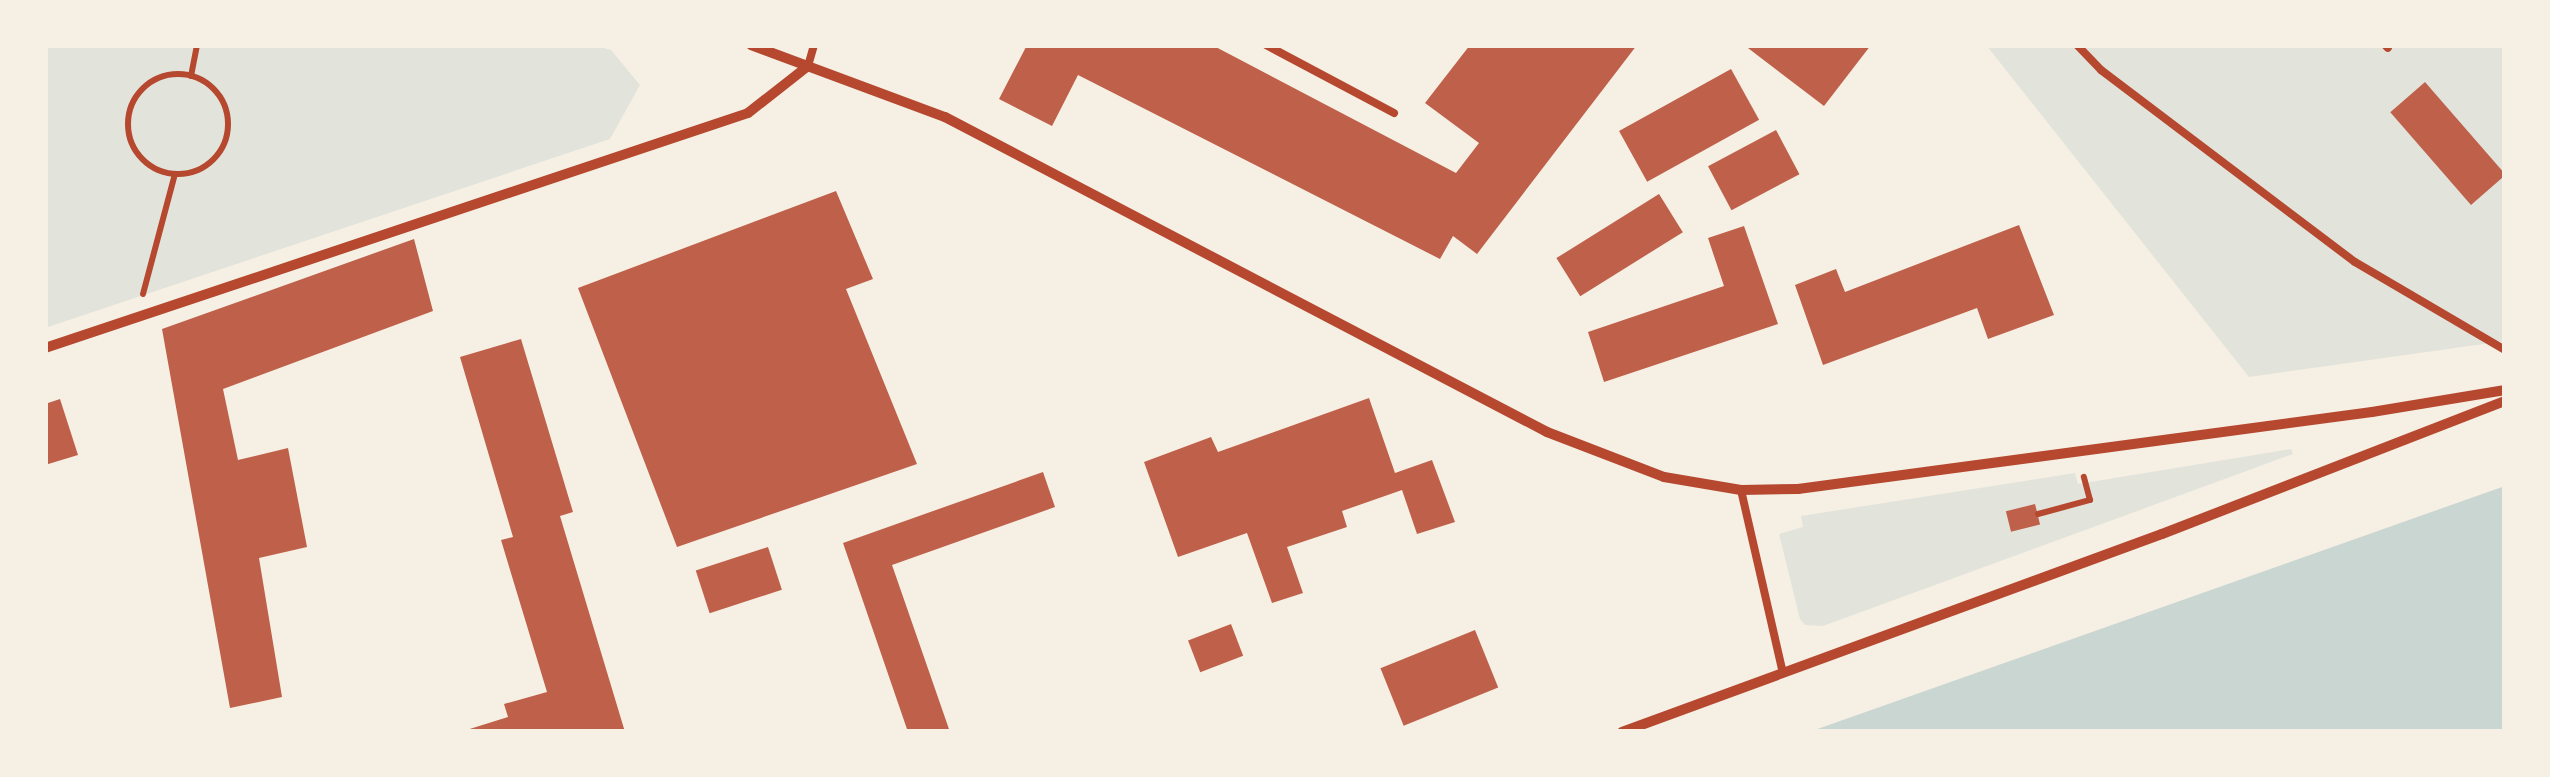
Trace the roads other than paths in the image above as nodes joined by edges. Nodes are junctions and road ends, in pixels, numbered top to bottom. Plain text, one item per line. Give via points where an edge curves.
1 (751, 45) edge
2 (814, 45) edge
3 (1266, 45) edge
4 (2076, 45) edge
5 (808, 66) junction
6 (1394, 113) dead end
7 (45, 348) edge
8 (2505, 350) edge
9 (2505, 390) edge
10 (2505, 401) edge
11 (1741, 490) junction
12 (1783, 673) junction
13 (1622, 732) edge

1 - 5 street
2 - 5 lane
3 - 6 lane
4 - 8 lane via 2355,262
5 - 7 street via 748,113
5 - 11 street via 944,117 1547,432 1664,477
9 - 11 street via 1798,489
10 - 12 street
11 - 12 lane
12 - 13 street

